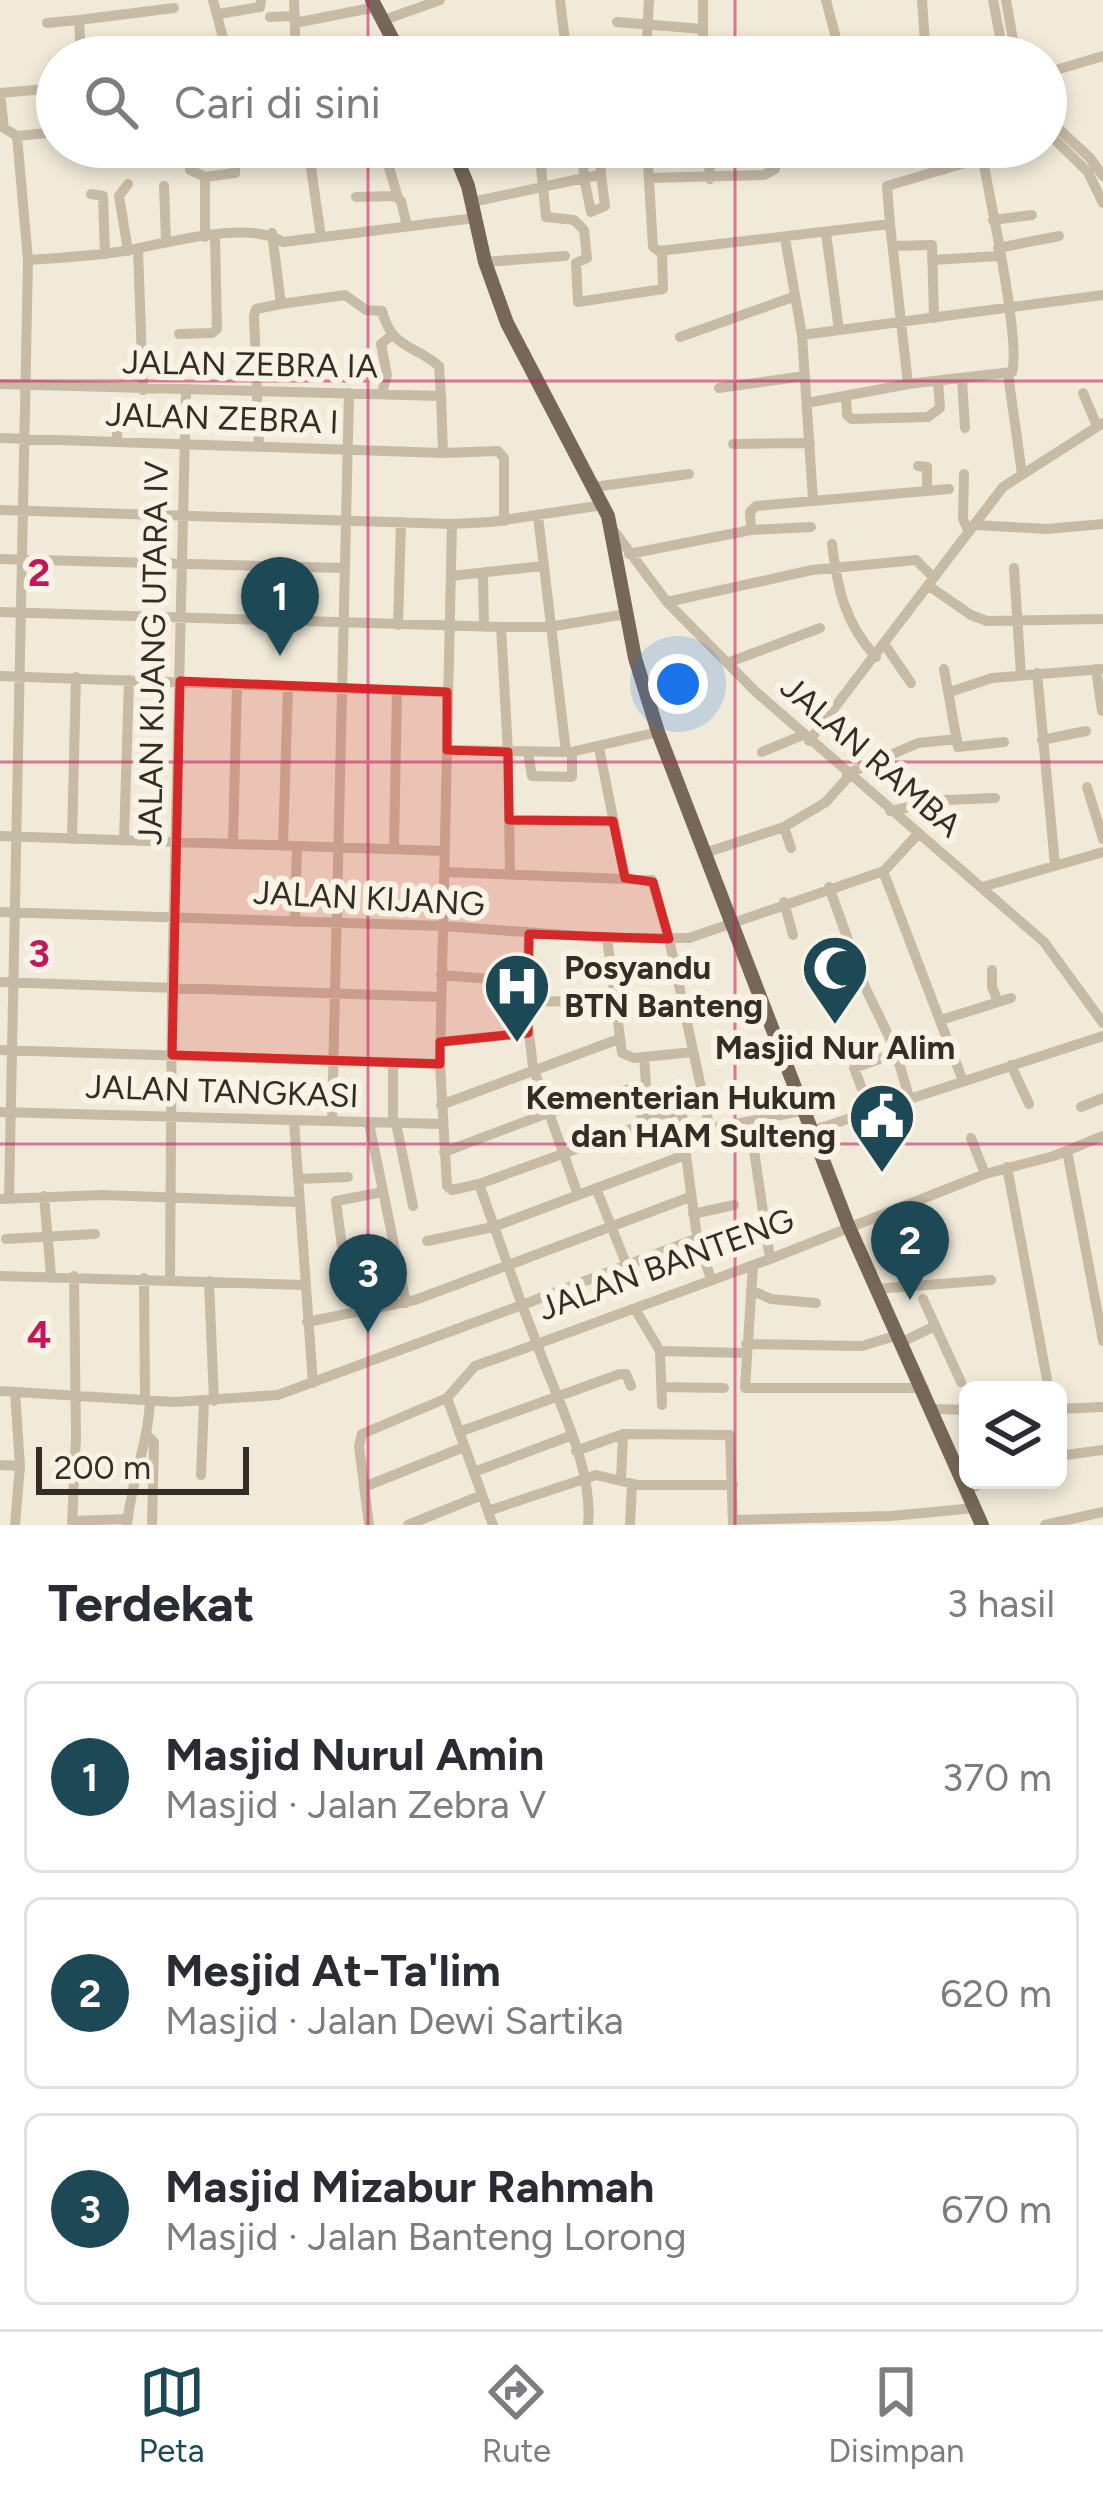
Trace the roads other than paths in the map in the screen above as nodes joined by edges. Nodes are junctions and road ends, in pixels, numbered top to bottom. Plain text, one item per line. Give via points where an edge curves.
1 (213, 0) edge
2 (261, 0) edge
3 (294, 0) edge
4 (440, 0) edge
5 (560, 0) edge
6 (649, 0) edge
7 (704, 0) edge
8 (826, 0) edge
9 (922, 0) edge
10 (993, 0) edge
11 (1006, 0) edge
12 (174, 8) dead end
13 (377, 9) edge
14 (219, 14) junction
15 (270, 17) dead end
16 (80, 20) junction
17 (295, 20) junction
18 (47, 22) dead end
19 (617, 22) dead end
20 (647, 24) junction
21 (703, 28) junction
22 (80, 36) edge
23 (224, 36) edge
24 (295, 36) edge
25 (564, 36) edge
26 (647, 36) edge
27 (703, 36) edge
28 (835, 36) edge
29 (925, 36) edge
30 (1000, 36) edge
31 (1012, 36) edge
32 (1103, 56) edge
33 (1067, 67) edge
34 (36, 90) edge
35 (0, 93) edge
36 (36, 135) edge
37 (17, 136) junction
38 (1067, 137) edge
39 (1067, 153) edge
40 (190, 168) edge
41 (235, 168) edge
42 (311, 168) edge
43 (389, 168) edge
44 (459, 168) edge
45 (541, 168) edge
46 (583, 168) edge
47 (600, 168) edge
48 (648, 168) edge
49 (709, 168) edge
50 (774, 168) edge
51 (938, 168) edge
52 (950, 168) edge
53 (984, 168) edge
54 (938, 171) junction
55 (601, 175) junction
56 (1103, 176) edge
57 (205, 177) junction
58 (584, 178) junction
59 (649, 178) junction
60 (710, 179) junction
61 (128, 184) dead end
62 (164, 186) dead end
63 (543, 188) junction
64 (119, 196) junction
65 (356, 197) dead end
66 (398, 198) junction
67 (1103, 203) edge
68 (473, 210) junction
69 (1031, 215) dead end
70 (993, 220) junction
71 (890, 224) junction
72 (407, 226) junction
73 (272, 233) junction
74 (826, 233) junction
75 (1059, 236) dead end
76 (210, 237) junction
77 (321, 237) junction
78 (785, 238) junction
79 (166, 242) junction
80 (895, 246) junction
81 (133, 249) junction
82 (659, 250) junction
83 (998, 252) junction
84 (105, 254) junction
85 (565, 256) dead end
86 (28, 260) junction
87 (932, 260) junction
88 (485, 262) junction
89 (1103, 295) edge
90 (900, 296) junction
91 (793, 297) junction
92 (281, 304) junction
93 (1008, 310) junction
94 (934, 318) junction
95 (903, 322) junction
96 (871, 323) junction
97 (839, 330) junction
98 (178, 334) dead end
99 (392, 335) junction
100 (802, 335) junction
101 (680, 338) dead end
102 (1008, 374) junction
103 (806, 376) junction
104 (962, 379) junction
105 (938, 381) junction
106 (0, 384) edge
107 (27, 384) junction
108 (908, 384) junction
109 (719, 388) dead end
110 (143, 390) junction
111 (186, 390) junction
112 (257, 391) junction
113 (350, 393) junction
114 (382, 393) junction
115 (1083, 393) dead end
116 (441, 396) junction
117 (846, 396) junction
118 (807, 403) junction
119 (117, 418) dead end
120 (1100, 424) edge
121 (965, 428) dead end
122 (0, 438) edge
123 (26, 439) junction
124 (117, 442) junction
125 (810, 443) junction
126 (734, 444) dead end
127 (184, 445) junction
128 (259, 447) junction
129 (347, 449) junction
130 (443, 453) junction
131 (918, 466) dead end
132 (689, 474) dead end
133 (964, 474) dead end
134 (1022, 474) junction
135 (594, 487) junction
136 (949, 489) dead end
137 (927, 491) junction
138 (813, 500) junction
139 (603, 505) junction
140 (0, 510) edge
141 (25, 511) junction
142 (183, 517) junction
143 (538, 517) junction
144 (344, 521) junction
145 (504, 521) junction
146 (401, 522) junction
147 (610, 523) junction
148 (452, 524) junction
149 (1103, 524) edge
150 (811, 527) dead end
151 (972, 529) junction
152 (752, 530) junction
153 (832, 544) dead end
154 (629, 554) junction
155 (0, 559) edge
156 (23, 560) junction
157 (183, 564) junction
158 (543, 566) junction
159 (343, 568) junction
160 (1014, 568) dead end
161 (835, 569) junction
162 (483, 574) junction
163 (451, 576) junction
164 (931, 582) junction
165 (667, 602) junction
166 (0, 613) edge
167 (22, 613) junction
168 (626, 614) junction
169 (183, 617) junction
170 (1103, 619) edge
171 (343, 622) junction
172 (1016, 622) junction
173 (398, 625) junction
174 (449, 626) junction
175 (484, 627) junction
176 (550, 627) junction
177 (501, 628) junction
178 (820, 628) dead end
179 (885, 645) junction
180 (876, 657) junction
181 (727, 663) junction
182 (944, 669) dead end
183 (1100, 669) edge
184 (1036, 673) junction
185 (1021, 675) junction
186 (0, 676) edge
187 (22, 676) junction
188 (76, 677) junction
189 (129, 680) junction
190 (180, 681) junction
191 (236, 683) junction
192 (911, 683) dead end
193 (287, 686) junction
194 (341, 687) junction
195 (397, 690) junction
196 (447, 692) junction
197 (950, 692) junction
198 (1102, 711) edge
199 (1086, 731) dead end
200 (658, 732) junction
201 (806, 738) junction
202 (957, 739) junction
203 (1042, 740) junction
204 (1004, 742) dead end
205 (598, 748) junction
206 (447, 750) junction
207 (508, 752) junction
208 (528, 752) junction
209 (569, 752) junction
210 (762, 752) dead end
211 (848, 775) junction
212 (1087, 787) dead end
213 (995, 798) dead end
214 (890, 811) junction
215 (509, 820) junction
216 (613, 821) junction
217 (784, 826) junction
218 (917, 835) junction
219 (0, 836) edge
220 (18, 837) junction
221 (72, 839) junction
222 (1103, 839) edge
223 (124, 841) junction
224 (176, 842) junction
225 (233, 843) junction
226 (283, 845) junction
227 (297, 846) junction
228 (338, 848) junction
229 (791, 848) dead end
230 (394, 849) junction
231 (444, 851) junction
232 (1103, 852) edge
233 (705, 853) junction
234 (1055, 866) junction
235 (883, 871) junction
236 (444, 872) junction
237 (510, 874) junction
238 (625, 878) junction
239 (982, 886) junction
240 (829, 887) junction
241 (784, 902) junction
242 (0, 912) edge
243 (16, 912) junction
244 (175, 917) junction
245 (731, 920) junction
246 (295, 922) junction
247 (336, 922) junction
248 (443, 926) junction
249 (529, 934) junction
250 (794, 935) dead end
251 (607, 938) junction
252 (669, 939) junction
253 (992, 970) dead end
254 (441, 975) junction
255 (0, 982) edge
256 (15, 982) junction
257 (527, 982) junction
258 (172, 988) junction
259 (335, 993) junction
260 (441, 997) junction
261 (614, 1000) junction
262 (526, 1002) junction
263 (941, 1020) junction
264 (1103, 1023) edge
265 (528, 1034) junction
266 (1103, 1036) edge
267 (619, 1039) junction
268 (440, 1042) junction
269 (6, 1051) edge
270 (693, 1052) junction
271 (896, 1053) junction
272 (172, 1054) junction
273 (644, 1057) junction
274 (333, 1060) junction
275 (393, 1063) junction
276 (440, 1064) junction
277 (1011, 1065) junction
278 (534, 1072) junction
279 (963, 1081) junction
280 (909, 1097) junction
281 (1103, 1098) edge
282 (441, 1105) junction
283 (1029, 1105) dead end
284 (1081, 1107) dead end
285 (806, 1110) junction
286 (871, 1110) junction
287 (6, 1112) edge
288 (548, 1113) junction
289 (172, 1117) junction
290 (294, 1121) junction
291 (332, 1121) junction
292 (369, 1123) junction
293 (394, 1123) junction
294 (750, 1123) junction
295 (442, 1124) junction
296 (710, 1129) junction
297 (814, 1130) junction
298 (686, 1134) junction
299 (1103, 1136) edge
300 (971, 1138) dead end
301 (1067, 1151) junction
302 (444, 1152) junction
303 (564, 1154) junction
304 (685, 1154) junction
305 (1007, 1167) junction
306 (985, 1174) junction
307 (348, 1177) dead end
308 (298, 1179) junction
309 (478, 1184) junction
310 (596, 1188) junction
311 (383, 1192) junction
312 (44, 1196) junction
313 (578, 1196) junction
314 (690, 1197) junction
315 (4, 1199) edge
316 (171, 1199) junction
317 (299, 1202) junction
318 (734, 1205) dead end
319 (413, 1206) dead end
320 (693, 1214) junction
321 (848, 1225) junction
322 (494, 1227) junction
323 (613, 1228) junction
324 (95, 1234) dead end
325 (48, 1237) junction
326 (698, 1238) junction
327 (6, 1239) dead end
328 (428, 1240) dead end
329 (343, 1254) dead end
330 (770, 1259) junction
331 (753, 1265) junction
332 (627, 1266) junction
333 (508, 1267) junction
334 (51, 1275) junction
335 (0, 1276) edge
336 (74, 1276) junction
337 (144, 1278) junction
338 (170, 1279) junction
339 (711, 1280) junction
340 (991, 1280) dead end
341 (209, 1281) junction
342 (304, 1285) junction
343 (875, 1289) junction
344 (751, 1290) junction
345 (923, 1299) dead end
346 (406, 1303) junction
347 (816, 1303) dead end
348 (521, 1305) junction
349 (634, 1309) junction
350 (308, 1322) junction
351 (935, 1326) junction
352 (1103, 1336) edge
353 (900, 1338) junction
354 (536, 1344) junction
355 (746, 1348) junction
356 (660, 1351) junction
357 (961, 1381) edge
358 (1047, 1381) edge
359 (313, 1383) junction
360 (631, 1386) dead end
361 (662, 1387) junction
362 (724, 1388) dead end
363 (924, 1388) junction
364 (0, 1391) edge
365 (15, 1392) junction
366 (76, 1396) junction
367 (556, 1397) junction
368 (446, 1398) junction
369 (148, 1401) junction
370 (209, 1401) junction
371 (662, 1406) dead end
372 (1103, 1407) edge
373 (934, 1409) junction
374 (1067, 1409) edge
375 (959, 1410) edge
376 (459, 1432) junction
377 (623, 1433) junction
378 (570, 1436) junction
379 (149, 1437) junction
380 (464, 1447) junction
381 (1103, 1450) edge
382 (576, 1451) junction
383 (1067, 1455) edge
384 (0, 1465) edge
385 (20, 1466) junction
386 (959, 1468) edge
387 (473, 1472) junction
388 (154, 1475) junction
389 (200, 1475) dead end
390 (134, 1477) junction
391 (584, 1477) junction
392 (627, 1482) junction
393 (733, 1485) junction
394 (364, 1487) junction
395 (968, 1489) edge
396 (482, 1496) junction
397 (975, 1508) junction
398 (0, 1511) edge
399 (488, 1511) junction
400 (1103, 1512) edge
401 (16, 1518) edge
402 (847, 1521) edge
403 (127, 1522) edge
404 (73, 1523) edge
405 (733, 1523) edge
406 (152, 1525) edge
407 (369, 1525) edge
408 (408, 1525) edge
409 (493, 1525) edge
410 (588, 1525) edge
411 (630, 1525) edge
412 (982, 1525) edge
413 (1046, 1525) edge

1 - 14 street
2 - 14 street via 260,8
3 - 17 street
4 - 13 street
5 - 25 street
6 - 20 street
7 - 21 street
8 - 28 street
9 - 29 street
10 - 30 street
11 - 31 street
12 - 16 street
13 - 17 street
14 - 23 street
15 - 17 street
16 - 18 street
16 - 22 street
17 - 24 street
19 - 20 street
20 - 21 street
20 - 26 street
21 - 27 street
32 - 33 street
34 - 35 street
35 - 37 street via 4,128
36 - 37 street
37 - 86 street
38 - 56 street
39 - 67 street
40 - 57 street
41 - 57 street
42 - 77 street
43 - 66 street
44 - 68 main road
45 - 63 street
46 - 58 street
47 - 55 street
48 - 59 street
49 - 60 street
50 - 60 street
51 - 54 street
52 - 54 street
53 - 70 street
54 - 71 street via 887,186
55 - 58 street
55 - 58 street via 605,206 591,212
57 - 76 street
58 - 63 street
59 - 60 street
59 - 82 street
61 - 64 street
62 - 79 street
63 - 68 street
63 - 82 street via 548,220 574,220 584,230 578,302 663,290
64 - 81 street
64 - 84 street via 97,195
65 - 66 street
66 - 72 street
68 - 72 street
68 - 88 main road
69 - 70 street
70 - 83 street
71 - 74 street
71 - 80 street
72 - 77 street
73 - 76 street
73 - 77 street via 284,242
73 - 92 street
74 - 78 street
74 - 97 street
75 - 83 street
76 - 79 street
76 - 98 street via 217,329
78 - 82 street
78 - 91 street
79 - 81 street
80 - 87 street via 929,243
80 - 90 street
81 - 84 street
81 - 110 street
83 - 87 street
83 - 93 street
84 - 86 street
85 - 88 street
86 - 107 street
87 - 94 street
88 - 135 main road via 507,323
89 - 93 street
90 - 95 street
90 - 96 street
91 - 100 street
91 - 101 street
92 - 99 street via 345,295 382,311
92 - 112 street via 256,308
93 - 94 street
93 - 102 street via 1015,360
94 - 95 street
95 - 96 street
95 - 108 street
96 - 97 street
97 - 100 street
99 - 114 street via 381,344
99 - 116 street via 439,366
100 - 103 street
102 - 104 street
102 - 134 street
103 - 109 street
103 - 118 street
104 - 105 street
104 - 121 street
105 - 108 street
105 - 117 street via 940,408 928,417 850,418
106 - 107 street, JALAN ZEBRA IA
107 - 110 street, JALAN ZEBRA IA
107 - 123 street
108 - 117 street
110 - 111 street, JALAN ZEBRA IA
111 - 112 street, JALAN ZEBRA IA
111 - 127 street, JALAN KIJANG UTARA IV
112 - 113 street, JALAN ZEBRA IA
112 - 128 street
113 - 114 street, JALAN ZEBRA IA
113 - 129 street
114 - 116 street, JALAN ZEBRA IA
115 - 120 street
116 - 130 street
117 - 118 street
118 - 125 street
119 - 124 street
120 - 134 street
122 - 123 street, JALAN ZEBRA I
123 - 124 street, JALAN ZEBRA I
123 - 141 street
124 - 127 street, JALAN ZEBRA I
125 - 126 street
125 - 138 street
127 - 128 street, JALAN ZEBRA I
127 - 142 street, JALAN KIJANG UTARA IV
128 - 129 street, JALAN ZEBRA I
129 - 130 street, JALAN ZEBRA I
129 - 144 street
130 - 145 street, JALAN ZEBRA I via 502,453
131 - 137 street via 927,467
132 - 135 street
133 - 151 street via 963,519
134 - 151 street
135 - 139 main road
136 - 137 street
137 - 138 street
138 - 152 street via 754,507
139 - 143 street
139 - 147 main road
140 - 141 street
141 - 142 street
141 - 156 street
142 - 144 street
142 - 157 street, JALAN KIJANG UTARA IV
143 - 145 street
143 - 158 street
144 - 146 street
144 - 159 street
145 - 148 street
146 - 148 street
146 - 173 street
147 - 154 street, JALAN RAMBA
147 - 168 main road
148 - 163 street
149 - 151 street
150 - 152 street
151 - 164 street
152 - 154 street
153 - 161 street
154 - 165 street, JALAN RAMBA
155 - 156 street
156 - 157 street
156 - 167 street
157 - 159 street
157 - 169 street, JALAN KIJANG UTARA IV
158 - 162 street
158 - 176 street
159 - 171 street
160 - 172 street
161 - 164 street via 916,560
161 - 165 street
161 - 180 street via 852,627
162 - 163 street
162 - 175 street
163 - 174 street
164 - 172 street via 971,615
164 - 179 street
165 - 181 street, JALAN RAMBA
166 - 167 street
167 - 169 street
167 - 187 street
168 - 176 street
168 - 200 main road
169 - 171 street
169 - 190 street, JALAN KIJANG UTARA IV
170 - 172 street
171 - 173 street
171 - 194 street
172 - 185 street
173 - 174 street
174 - 175 street
174 - 196 street
175 - 177 street
176 - 177 street
176 - 209 street
177 - 207 street
178 - 181 street
179 - 180 street
179 - 192 street
180 - 201 street
181 - 201 street, JALAN RAMBA
182 - 197 street
183 - 184 street
183 - 198 street
184 - 185 street
184 - 203 street
185 - 197 street
186 - 187 street
187 - 188 street
187 - 220 street
188 - 189 street
188 - 221 street
189 - 190 street
189 - 223 street
190 - 191 street
190 - 224 street, JALAN KIJANG UTARA IV
191 - 193 street
191 - 225 street
193 - 194 street
193 - 226 street
194 - 195 street
194 - 228 street
195 - 196 street
195 - 230 street
196 - 206 street
197 - 202 street
199 - 203 street
200 - 205 street
200 - 233 main road
201 - 210 street
201 - 211 street, JALAN RAMBA
202 - 204 street via 960,748
202 - 211 street via 918,742
203 - 234 street
205 - 209 street
205 - 216 street
206 - 207 street
206 - 231 street
207 - 208 street
207 - 215 street
208 - 209 street
208 - 209 street via 532,776 572,777
211 - 214 street, JALAN RAMBA
211 - 217 street via 826,802
212 - 222 street
213 - 214 street
214 - 218 street, JALAN RAMBA
215 - 216 street
215 - 237 street
216 - 238 street
217 - 229 street
217 - 233 street
218 - 235 street
218 - 239 street, JALAN RAMBA
219 - 220 street
220 - 221 street
220 - 243 street
221 - 223 street
223 - 224 street
224 - 225 street
224 - 244 street, JALAN KIJANG UTARA IV
225 - 226 street
226 - 227 street
227 - 228 street
227 - 246 street
228 - 230 street
228 - 247 street
230 - 231 street
231 - 236 street
232 - 234 street
233 - 245 main road
234 - 239 street
235 - 240 street, JALAN KIJANG
235 - 263 street
236 - 237 street
236 - 248 street
237 - 238 street
238 - 252 street via 653,882
239 - 264 street, JALAN RAMBA via 1048,946
240 - 241 street, JALAN KIJANG
240 - 271 street
241 - 245 street, JALAN KIJANG
241 - 250 street
242 - 243 street, JALAN KIJANG
243 - 244 street, JALAN KIJANG
243 - 256 street
244 - 246 street, JALAN KIJANG
244 - 258 street, JALAN KIJANG UTARA IV
245 - 252 street, JALAN KIJANG
245 - 285 main road
246 - 247 street, JALAN KIJANG
247 - 248 street, JALAN KIJANG
247 - 259 street
248 - 249 street, JALAN KIJANG
248 - 254 street
249 - 251 street, JALAN KIJANG
249 - 257 street
251 - 252 street, JALAN KIJANG
251 - 261 street
252 - 270 street
253 - 263 street via 992,988 1005,1000
254 - 257 street
254 - 260 street
255 - 256 street
256 - 258 street
256 - 269 street
257 - 262 street
258 - 259 street
258 - 272 street, JALAN KIJANG UTARA IV
259 - 260 street
259 - 274 street
260 - 268 street
261 - 262 street
261 - 267 street
262 - 265 street
263 - 279 street
265 - 268 street
265 - 278 street
266 - 277 street
267 - 273 street via 626,1056
267 - 278 street
268 - 276 street
269 - 272 street
269 - 287 street
270 - 273 street
270 - 296 street
271 - 280 street
271 - 286 street via 854,1067
272 - 274 street
272 - 289 street, JALAN KIJANG UTARA IV
273 - 288 street via 646,1084
274 - 275 street
274 - 291 street
275 - 276 street
275 - 293 street
276 - 282 street
277 - 279 street
277 - 283 street
278 - 282 street
278 - 288 street
279 - 280 street
280 - 286 street
281 - 284 street
282 - 295 street
285 - 294 street
285 - 297 main road
286 - 297 street
287 - 289 street, JALAN TANGKASI
287 - 315 street
288 - 302 street
288 - 303 street
289 - 290 street, JALAN TANGKASI
289 - 316 street, JALAN KIJANG UTARA IV
290 - 291 street, JALAN TANGKASI
290 - 308 street
291 - 292 street, JALAN TANGKASI
292 - 293 street, JALAN TANGKASI
292 - 311 street
293 - 295 street, JALAN TANGKASI
293 - 319 street
294 - 296 street
294 - 330 street
295 - 302 street
296 - 298 street
297 - 321 main road
298 - 303 street via 681,1111
298 - 304 street
299 - 301 street, JALAN BANTENG
300 - 306 street
301 - 305 street, JALAN BANTENG
301 - 352 street
302 - 309 street via 448,1188
303 - 309 street
303 - 313 street
304 - 310 street
304 - 314 street
305 - 306 street, JALAN BANTENG
305 - 358 street
306 - 321 street, JALAN BANTENG
307 - 308 street
308 - 317 street
309 - 322 street
310 - 313 street
310 - 323 street
311 - 329 street via 336,1201
311 - 346 street
312 - 315 street
312 - 316 street
312 - 325 street
313 - 322 street
314 - 320 street
314 - 323 street
316 - 317 street
316 - 338 street, JALAN KIJANG UTARA IV
317 - 342 street
318 - 320 street
320 - 326 street
321 - 330 street, JALAN BANTENG
321 - 343 main road
322 - 328 street
322 - 333 street
323 - 332 street
323 - 333 street
324 - 325 street
325 - 327 street
325 - 334 street
326 - 332 street, JALAN BANTENG
326 - 339 street
330 - 331 street, JALAN BANTENG
331 - 339 street, JALAN BANTENG
331 - 344 street
332 - 348 street, JALAN BANTENG
333 - 346 street
333 - 348 street
334 - 335 street
334 - 336 street
336 - 337 street
336 - 366 street
337 - 338 street
337 - 369 street
338 - 341 street
339 - 349 street, JALAN BANTENG
340 - 343 street
341 - 342 street
341 - 370 street
342 - 350 street
343 - 353 main road
344 - 347 street
344 - 355 street
345 - 351 street
346 - 350 street
348 - 354 street, JALAN BANTENG
348 - 359 street, JALAN BANTENG
349 - 354 street, JALAN BANTENG
349 - 356 street
350 - 359 street
351 - 353 street
351 - 357 street
353 - 355 street
353 - 363 main road
354 - 367 street
354 - 368 street via 475,1366
355 - 356 street
355 - 363 street via 746,1388
356 - 361 street
359 - 370 street, JALAN BANTENG
360 - 367 street via 620,1373
361 - 362 street
361 - 371 street
363 - 373 main road
364 - 365 street, JALAN BANTENG
365 - 366 street, JALAN BANTENG
365 - 385 street
366 - 369 street, JALAN BANTENG
366 - 404 street
367 - 376 street
367 - 378 street
368 - 376 street
368 - 394 street via 362,1434
369 - 370 street, JALAN BANTENG
369 - 379 street
370 - 389 street
372 - 374 street
373 - 375 street
373 - 386 main road
376 - 380 street
377 - 382 street
377 - 392 street
377 - 393 street via 726,1435 733,1439
378 - 382 street
378 - 387 street
379 - 388 street
379 - 390 street
380 - 387 street
380 - 394 street
381 - 383 street
382 - 391 street
384 - 385 street
385 - 401 street
387 - 396 street
388 - 390 street
388 - 406 street
390 - 403 street
391 - 392 street
391 - 399 street
391 - 410 street
392 - 393 street
392 - 411 street
393 - 405 street
394 - 407 street
395 - 397 main road
396 - 399 street
396 - 408 street
397 - 402 street
397 - 412 main road
398 - 401 street
399 - 409 street
400 - 413 street
402 - 405 street
403 - 404 street

